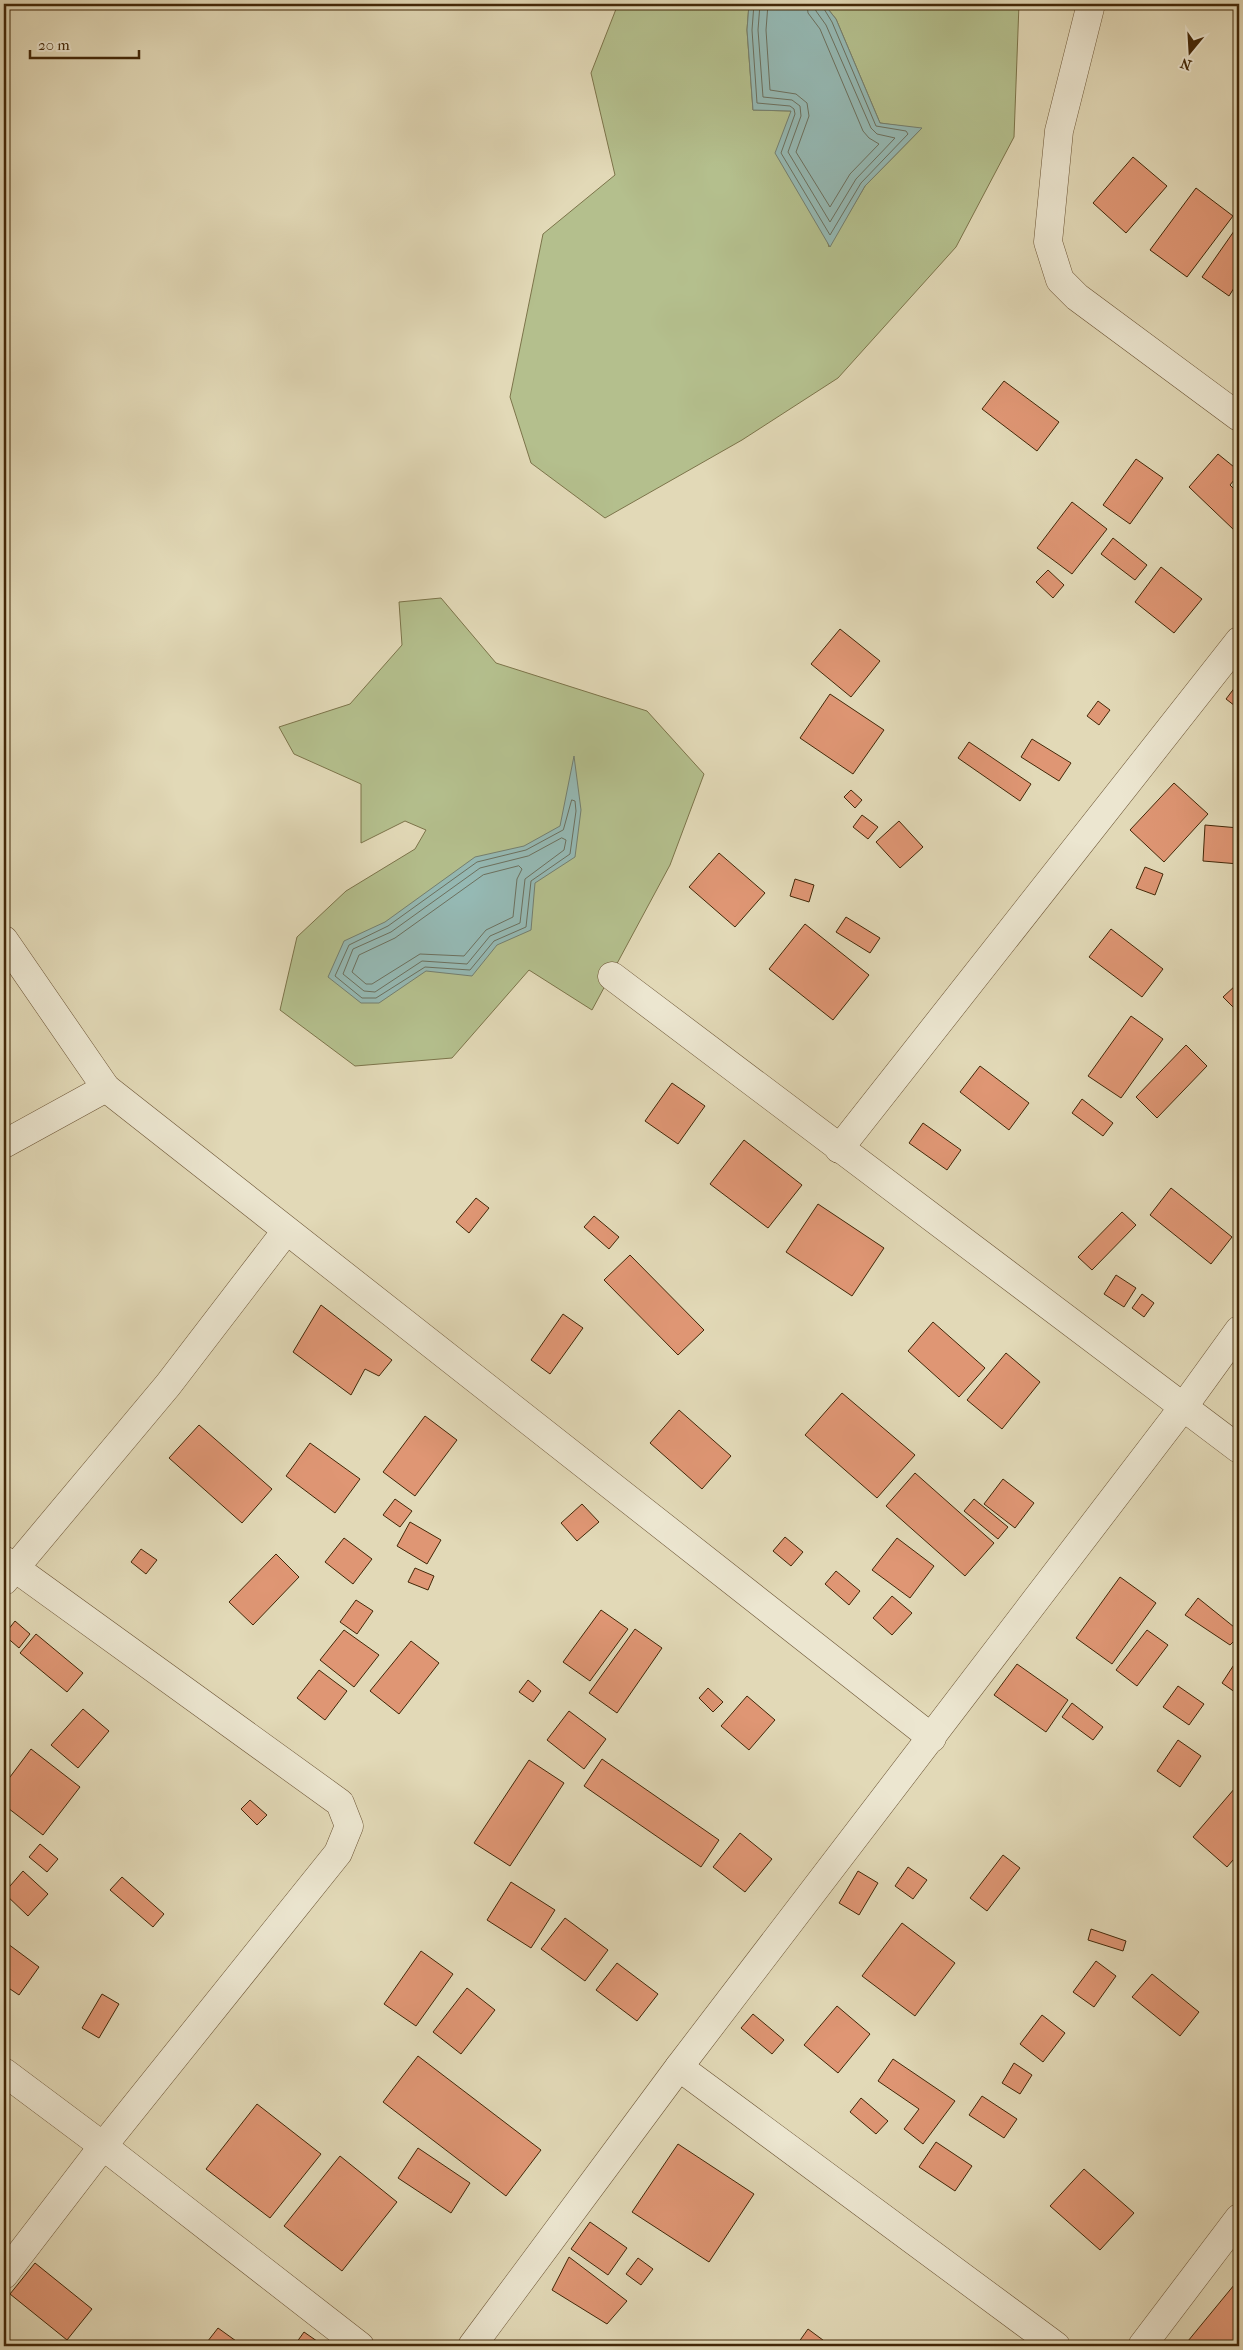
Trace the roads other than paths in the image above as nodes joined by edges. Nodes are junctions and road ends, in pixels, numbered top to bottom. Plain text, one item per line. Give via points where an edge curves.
1 (1091, 4) edge
2 (1239, 417) edge
3 (1239, 642) edge
4 (4, 940) edge
5 (612, 976) dead end
6 (106, 1088) junction
7 (4, 1144) edge
8 (839, 1149) junction
9 (286, 1231) junction
10 (1239, 1330) edge
11 (1184, 1406) junction
12 (1239, 1448) edge
13 (7, 1569) edge
14 (932, 1738) junction
15 (679, 2067) junction
16 (4, 2072) edge
17 (103, 2146) junction
18 (1239, 2218) edge
19 (4, 2275) edge
20 (360, 2346) edge
21 (472, 2346) edge
22 (1056, 2346) edge
23 (1142, 2346) edge

1 - 2 street via 1059,130 1048,242 1060,280 1077,298
3 - 8 street
4 - 6 street
5 - 8 street
6 - 7 street
6 - 9 street
8 - 11 street
9 - 13 street via 168,1385
9 - 14 street
10 - 11 street
11 - 12 street
11 - 14 street
13 - 17 street via 340,1803 348,1826 338,1853
14 - 15 street
15 - 21 street
15 - 22 street
16 - 17 street
17 - 19 street
17 - 20 street
18 - 23 street

